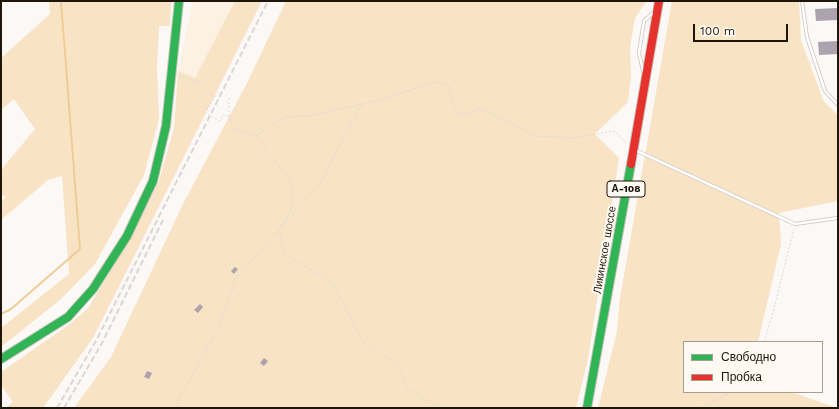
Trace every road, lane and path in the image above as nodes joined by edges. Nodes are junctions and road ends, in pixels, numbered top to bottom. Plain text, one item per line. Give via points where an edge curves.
1 (179, 1) edge
2 (802, 1) edge
3 (658, 4) edge
4 (172, 74) junction
5 (218, 92) dead end
6 (214, 98) junction
7 (229, 98) dead end
8 (362, 104) junction
9 (838, 105) edge
10 (230, 118) junction
11 (256, 136) junction
12 (633, 149) junction
13 (838, 218) edge
14 (795, 224) junction
15 (279, 230) junction
16 (764, 341) edge
17 (1, 359) edge
18 (730, 393) edge
19 (174, 408) edge
20 (438, 408) edge
21 (587, 408) edge
22 (704, 408) edge

1 - 4 main road
2 - 9 lane via 807,37 825,92
3 - 12 main road, Ликинское шоссе / А-108
4 - 6 path via 200,83
4 - 17 main road via 166,126 153,181 128,236 93,289 68,317
5 - 6 path
6 - 10 path via 205,113 220,121 223,115
7 - 10 path
8 - 11 path via 310,116 284,117
8 - 12 path via 436,82 448,85 460,116 481,109 535,136 574,138 614,131
8 - 15 path via 319,185
10 - 11 path via 236,130
11 - 15 path via 291,182 294,199 290,213
12 - 14 lane
12 - 21 main road, Ликинское шоссе / А-108
13 - 14 lane
14 - 16 path
15 - 19 path via 236,279 218,329
15 - 20 path via 284,254 332,282 363,342 393,361 407,388
18 - 22 path via 704,405

